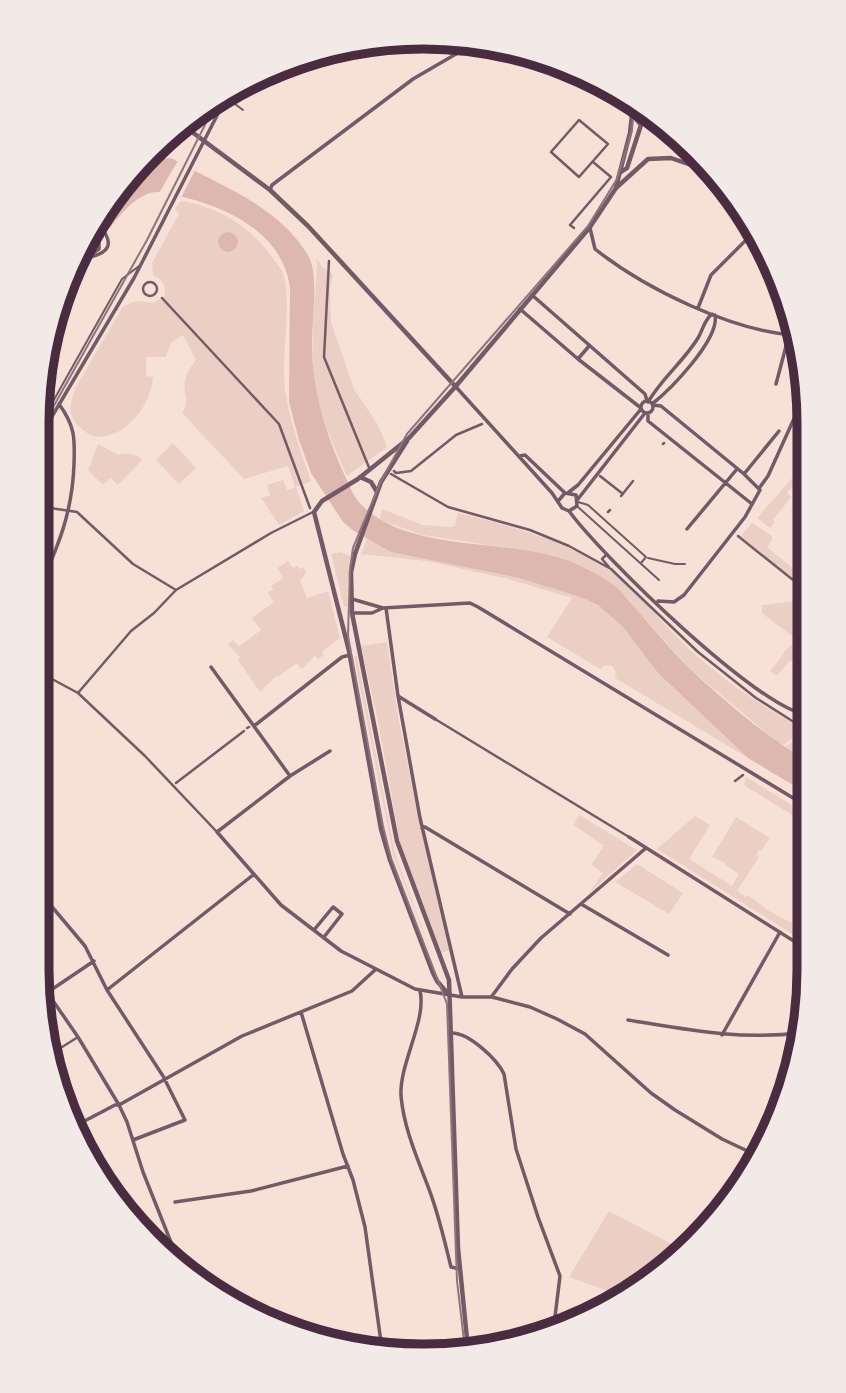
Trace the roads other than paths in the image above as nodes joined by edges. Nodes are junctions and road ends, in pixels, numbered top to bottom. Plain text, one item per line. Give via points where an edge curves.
1 (461, 51) edge
2 (601, 94) edge
3 (233, 101) edge
4 (220, 109) edge
5 (243, 110) dead end
6 (632, 115) junction
7 (190, 130) edge
8 (203, 141) junction
9 (593, 162) junction
10 (621, 172) junction
11 (616, 188) junction
12 (270, 190) junction
13 (725, 203) edge
14 (590, 227) junction
15 (574, 228) dead end
16 (103, 229) edge
17 (748, 238) edge
18 (98, 239) edge
19 (89, 256) edge
20 (88, 257) edge
21 (329, 261) dead end
22 (139, 266) junction
23 (146, 294) joint
24 (532, 295) junction
25 (162, 298) dead end
26 (698, 307) junction
27 (520, 309) junction
28 (713, 313) junction
29 (786, 334) edge
30 (788, 340) edge
31 (696, 341) junction
32 (589, 346) junction
33 (704, 348) junction
34 (578, 359) junction
35 (776, 384) dead end
36 (456, 387) junction
37 (650, 403) junction
38 (59, 404) junction
39 (50, 407) edge
40 (641, 409) junction
41 (646, 413) junction
42 (797, 413) edge
43 (49, 421) edge
44 (482, 424) dead end
45 (779, 431) dead end
46 (409, 438) junction
47 (519, 457) junction
48 (737, 469) junction
49 (370, 470) junction
50 (744, 474) junction
51 (600, 476) dead end
52 (359, 478) junction
53 (632, 482) dead end
54 (725, 484) junction
55 (760, 487) junction
56 (567, 492) junction
57 (375, 498) junction
58 (559, 501) junction
59 (578, 502) junction
60 (752, 505) junction
61 (49, 507) edge
62 (70, 510) junction
63 (312, 510) junction
64 (569, 511) junction
65 (687, 529) dead end
66 (738, 536) dead end
67 (607, 554) junction
68 (646, 557) junction
69 (640, 564) junction
70 (685, 564) dead end
71 (49, 566) edge
72 (611, 569) junction
73 (659, 580) dead end
74 (797, 583) edge
75 (176, 590) junction
76 (352, 599) junction
77 (656, 601) junction
78 (384, 608) junction
79 (339, 610) junction
80 (352, 613) junction
81 (349, 655) junction
82 (211, 667) dead end
83 (49, 677) edge
84 (78, 693) junction
85 (398, 696) junction
86 (797, 713) edge
87 (435, 719) joint
88 (797, 725) edge
89 (248, 728) junction
90 (330, 751) dead end
91 (743, 775) dead end
92 (290, 776) junction
93 (734, 781) dead end
94 (176, 782) dead end
95 (797, 800) edge
96 (422, 828) junction
97 (216, 832) junction
98 (629, 837) joint
99 (646, 848) junction
100 (253, 875) junction
101 (49, 903) edge
102 (581, 904) junction
103 (570, 914) junction
104 (314, 930) junction
105 (780, 932) junction
106 (323, 937) junction
107 (797, 943) edge
108 (668, 955) dead end
109 (94, 961) junction
110 (374, 970) junction
111 (107, 990) junction
112 (420, 990) junction
113 (50, 991) edge
114 (50, 995) edge
115 (449, 995) junction
116 (462, 997) junction
117 (492, 997) junction
118 (301, 1012) junction
119 (628, 1020) dead end
120 (452, 1033) junction
121 (792, 1034) edge
122 (722, 1035) junction
123 (78, 1037) junction
124 (58, 1050) edge
125 (165, 1079) junction
126 (119, 1105) junction
127 (82, 1122) edge
128 (133, 1140) junction
129 (750, 1152) edge
130 (348, 1166) junction
131 (175, 1202) joint
132 (168, 1203) dead end
133 (174, 1249) edge
134 (460, 1269) junction
135 (555, 1320) edge
136 (467, 1341) edge
137 (381, 1342) edge

1 - 12 street via 413,79
2 - 6 street
3 - 5 lane
4 - 8 street
6 - 10 street
6 - 10 street via 641,125 627,168
7 - 8 street
8 - 12 street
8 - 22 street
9 - 9 street via 608,144 579,120 551,152 579,177
9 - 15 street via 611,177 570,225
10 - 11 street
11 - 13 street via 648,159 671,158 691,165
11 - 14 street
12 - 36 street
14 - 24 street
14 - 26 street via 595,249 607,258 667,295
16 - 20 street via 109,243 104,252
17 - 26 street via 711,275
18 - 19 street via 99,249
21 - 49 street via 324,357
22 - 38 street
22 - 39 lane via 122,279
23 - 23 street via 142,285 155,284 157,293 153,297
24 - 27 street
24 - 32 street
25 - 63 street via 279,424
26 - 28 street
27 - 34 street
27 - 36 street
28 - 29 street
28 - 31 street
28 - 33 street via 715,323
30 - 35 street
31 - 33 street
31 - 37 street via 655,389
32 - 34 street
32 - 37 street
33 - 37 street via 663,396
34 - 40 street
36 - 46 street
36 - 47 street
37 - 40 street via 643,403
37 - 41 street via 653,410
37 - 48 street via 661,406
38 - 43 street
38 - 62 street via 75,438
40 - 41 street
40 - 56 street
41 - 54 street via 648,421
41 - 59 street
42 - 55 street
44 - 72 street via 456,435 411,471 393,473 448,507 530,530
45 - 50 street
46 - 49 street
46 - 57 street
47 - 56 street via 525,454
47 - 58 street
48 - 50 street
48 - 54 street
49 - 52 street
50 - 55 street
51 - 53 street via 622,495
52 - 57 street via 375,485
52 - 63 street
54 - 60 street
54 - 65 street
55 - 60 street
56 - 58 street
56 - 59 street
57 - 76 street via 352,563
58 - 64 street
59 - 64 street
59 - 68 lane via 588,505
59 - 69 lane
60 - 77 street via 684,595 674,602
61 - 62 street
62 - 71 street
62 - 75 street via 78,512 134,564
63 - 75 street
63 - 79 street
64 - 67 street
66 - 74 street
67 - 72 street via 602,559
67 - 77 street
68 - 69 lane
68 - 70 lane
69 - 73 lane
72 - 88 street via 698,652
75 - 84 street via 131,631
76 - 78 street
76 - 80 street
77 - 86 street via 757,689
78 - 80 street
78 - 85 street
78 - 95 street via 470,603
79 - 80 street
79 - 81 street
80 - 115 street via 397,841 449,980
81 - 89 street
81 - 115 street via 390,860 437,981
82 - 89 street
83 - 84 street
84 - 97 street
85 - 87 street
85 - 96 street
87 - 98 street
89 - 92 street
89 - 94 street
90 - 92 street
91 - 93 street
92 - 97 street
96 - 103 street via 460,846
96 - 116 street
97 - 100 street
98 - 99 street
99 - 102 street
99 - 105 street
100 - 104 street via 281,905
100 - 111 street
101 - 109 street
102 - 103 street
102 - 108 street
103 - 117 street via 526,952
104 - 106 street
104 - 106 street via 333,906 342,914
105 - 107 street
105 - 122 street
106 - 110 street
109 - 111 street
109 - 113 street
110 - 112 street
110 - 118 street via 352,991
111 - 125 street
112 - 115 street
112 - 134 street via 418,1021 401,1093 405,1122 451,1267
114 - 123 street
115 - 116 street
115 - 120 street
116 - 117 street
117 - 129 street via 530,1007 579,1031 651,1093
118 - 125 street via 242,1036
118 - 130 street
119 - 122 street
120 - 134 street
120 - 135 street via 467,1036 504,1074 516,1149 561,1276
121 - 122 street
123 - 124 street
123 - 126 street
125 - 126 street
125 - 128 street via 185,1120
126 - 127 street
126 - 128 street
128 - 133 street
130 - 131 street via 251,1191
130 - 137 street via 365,1227
131 - 132 street
134 - 136 street

